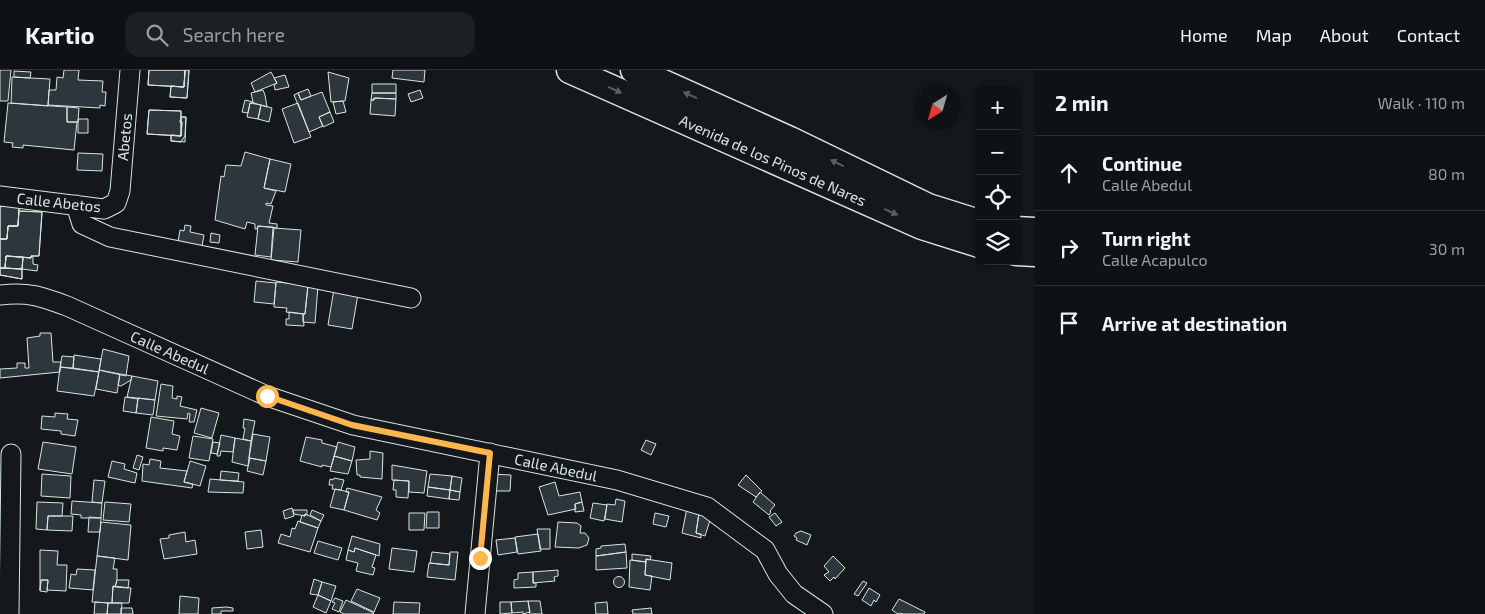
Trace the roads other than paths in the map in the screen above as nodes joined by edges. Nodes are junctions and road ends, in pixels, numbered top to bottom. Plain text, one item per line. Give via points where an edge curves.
1 (130, 70) edge
2 (570, 70) edge
3 (634, 70) edge
4 (783, 151) junction
5 (0, 196) edge
6 (116, 203) joint
7 (76, 206) junction
8 (925, 216) junction
9 (975, 222) edge
10 (1020, 230) edge
11 (1035, 231) edge
12 (975, 242) edge
13 (1020, 252) edge
14 (1035, 253) edge
15 (0, 295) edge
16 (411, 298) dead end
17 (490, 453) junction
18 (11, 454) dead end
19 (4, 561) edge
20 (9, 614) edge
21 (475, 614) edge
22 (824, 614) edge

1 - 6 street, Abetos via 120,192
2 -> 4 street, Avenida de los Pinos de Nares
4 -> 3 street, Avenida de los Pinos de Nares
4 - 8 street, Avenida de los Pinos de Nares
5 - 7 street, Calle Abetos
6 - 7 street, Calle Abetos via 104,209
7 - 16 street via 82,224 110,237
8 - 9 street, Avenida de los Pinos de Nares
8 - 12 street, Avenida de los Pinos de Nares
10 - 11 street
13 - 14 street
15 - 17 street, Calle Abedul via 22,293 53,301 267,396 352,425
17 - 21 street
17 - 22 street, Calle Abedul via 617,480 706,508 765,550 794,594
18 - 19 street
19 - 20 street

